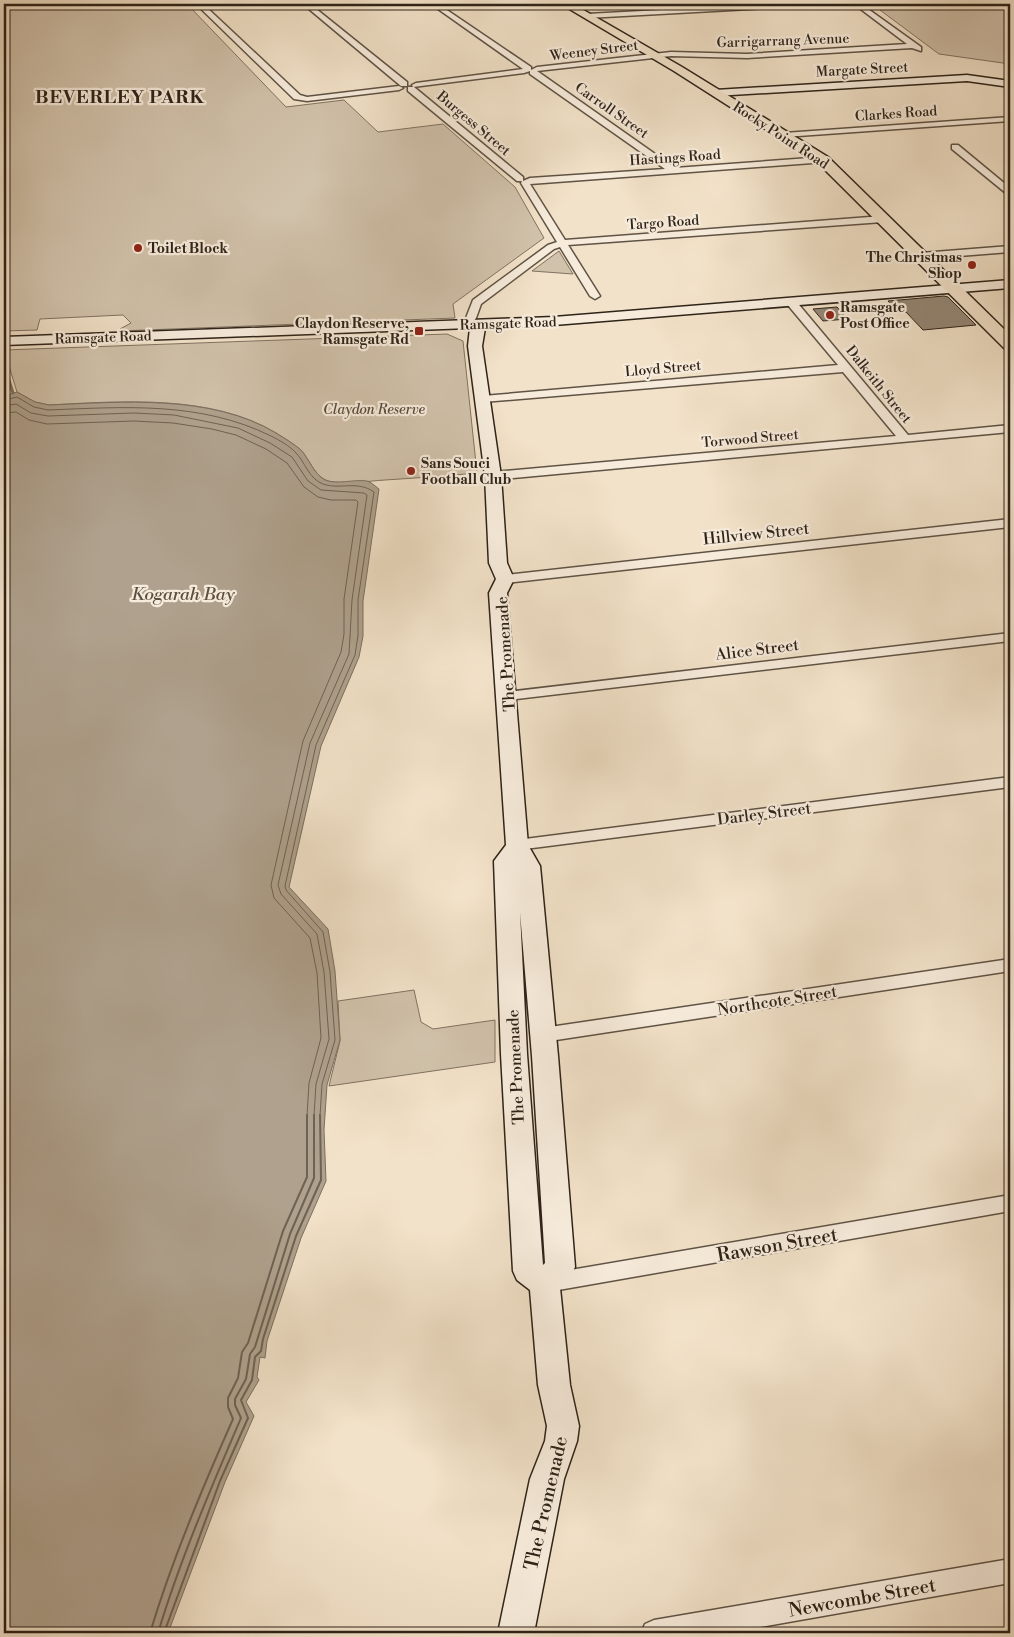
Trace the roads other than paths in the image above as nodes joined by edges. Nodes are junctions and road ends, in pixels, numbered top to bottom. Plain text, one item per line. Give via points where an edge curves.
1 (199, 4) edge
2 (306, 4) edge
3 (434, 4) edge
4 (566, 4) edge
5 (803, 4) edge
6 (858, 4) edge
7 (587, 16) junction
8 (914, 46) junction
9 (922, 52) dead end
10 (654, 55) junction
11 (530, 70) junction
12 (1010, 84) edge
13 (408, 86) junction
14 (715, 93) junction
15 (1010, 119) edge
16 (784, 135) junction
17 (955, 147) dead end
18 (822, 160) junction
19 (674, 170) junction
20 (525, 181) junction
21 (1010, 192) edge
22 (884, 219) junction
23 (562, 243) junction
24 (1010, 249) edge
25 (921, 256) junction
26 (1010, 284) edge
27 (954, 289) junction
28 (594, 296) dead end
29 (791, 302) junction
30 (472, 322) junction
31 (4, 341) edge
32 (1010, 344) edge
33 (475, 346) junction
34 (846, 368) junction
35 (483, 399) junction
36 (1010, 429) edge
37 (905, 439) junction
38 (493, 476) junction
39 (1010, 523) edge
40 (505, 579) junction
41 (1010, 637) edge
42 (507, 696) junction
43 (1010, 782) edge
44 (517, 845) junction
45 (1010, 965) edge
46 (543, 1035) junction
47 (1010, 1203) edge
48 (544, 1284) junction
49 (1010, 1571) edge
50 (516, 1633) edge
51 (654, 1633) edge

1 - 13 street, Weeney Street via 294,96 307,99
2 - 13 street, Burgess Street
3 - 11 street, Carroll Street
4 - 7 main road, Rocky Point Road
5 - 7 street
6 - 8 street
7 - 10 main road, Rocky Point Road
8 - 9 street
8 - 10 street, Garrigarrang Avenue via 747,56
10 - 11 street, Weeney Street
10 - 14 main road, Rocky Point Road
11 - 13 street, Weeney Street
11 - 19 street, Carroll Street
12 - 14 street, Margate Street via 960,78
13 - 20 street, Burgess Street
14 - 16 main road, Rocky Point Road
15 - 16 street, Clarkes Road
16 - 18 main road, Rocky Point Road
17 - 21 street
18 - 19 street, Hastings Road
18 - 22 main road, Rocky Point Road
19 - 20 street, Hastings Road
20 - 23 street, Burgess Street
22 - 23 street, Targo Road
22 - 25 main road, Rocky Point Road
23 - 28 street, Burgess Street
23 - 30 street, Targo Road via 551,247 477,302
24 - 25 street
25 - 27 main road, Rocky Point Road
26 - 27 street, Ramsgate Road
27 - 29 street, Ramsgate Road
27 - 32 main road, Rocky Point Road
29 - 30 street, Ramsgate Road via 572,320
29 - 34 street, Dalkeith Street
30 - 31 street, Ramsgate Road
30 - 33 street, The Promenade
30 - 33 street via 469,334
33 - 35 street, The Promenade
34 - 35 street, Lloyd Street
34 - 37 street, Dalkeith Street
35 - 38 street, The Promenade
36 - 37 street, Torwood Street
37 - 38 street, Torwood Street
38 - 40 street, The Promenade via 498,562
39 - 40 street, Hillview Street
40 - 42 street, The Promenade via 498,593
41 - 42 street, Alice Street
42 - 44 street, The Promenade
43 - 44 street, Darley Street
44 - 46 street, The Promenade via 528,866
44 - 48 street, The Promenade via 506,861 514,1054 528,1271
45 - 46 street, Northcote Street
46 - 48 street, The Promenade via 560,1267
47 - 48 street, Rawson Street
48 - 50 street, The Promenade via 554,1385 563,1426 547,1478
49 - 51 street, Newcombe Street

